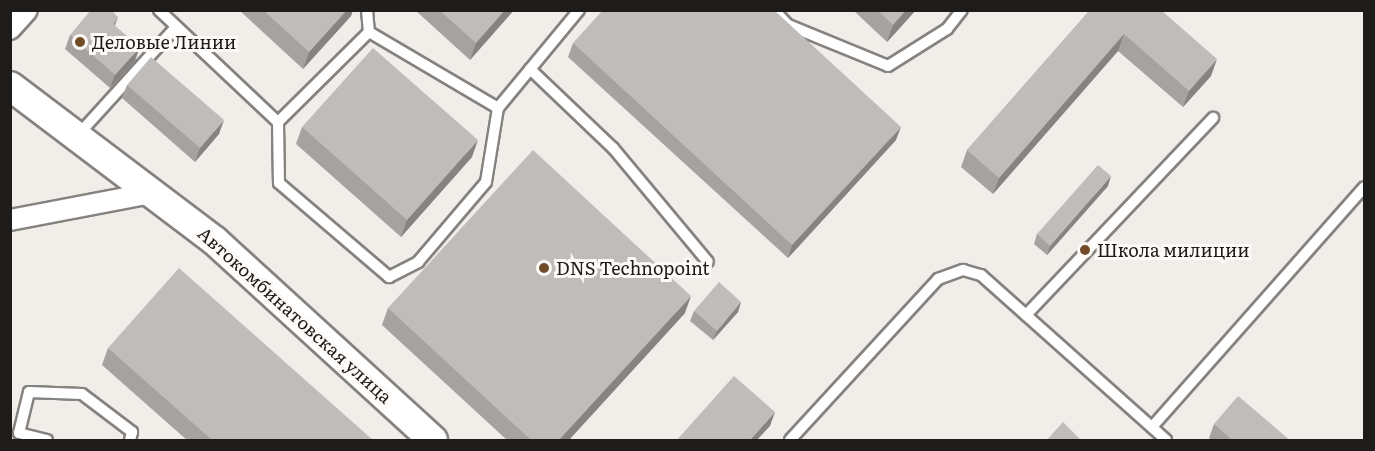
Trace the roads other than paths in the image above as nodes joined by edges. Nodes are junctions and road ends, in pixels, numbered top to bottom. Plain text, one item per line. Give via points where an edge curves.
1 (27, 10) edge
2 (159, 10) edge
3 (367, 10) edge
4 (579, 10) edge
5 (774, 10) edge
6 (962, 10) edge
7 (175, 28) junction
8 (10, 29) edge
9 (369, 32) junction
10 (530, 69) junction
11 (10, 86) edge
12 (498, 108) junction
13 (1213, 118) dead end
14 (278, 122) junction
15 (78, 135) junction
16 (1365, 188) edge
17 (151, 193) junction
18 (10, 220) edge
19 (708, 262) dead end
20 (1026, 315) junction
21 (1152, 427) junction
22 (15, 433) edge
23 (47, 441) edge
24 (130, 441) edge
25 (433, 441) edge
26 (790, 441) edge
27 (1166, 441) edge

1 - 8 street
2 - 7 lane
3 - 9 lane
4 - 10 lane
5 - 6 lane via 788,25 888,66 947,29
7 - 14 lane
7 - 15 lane
9 - 12 lane
9 - 14 lane
10 - 12 lane
10 - 19 lane via 613,148
11 - 15 street, Автокомбинатовская улица
12 - 14 lane via 486,182 418,262 389,277 279,183
13 - 20 lane
15 - 17 street, Автокомбинатовская улица
16 - 21 lane
17 - 18 street
17 - 25 street, Автокомбинатовская улица via 216,241
20 - 21 lane
20 - 26 lane via 981,275 963,270 938,279
21 - 27 lane
22 - 23 lane
22 - 24 lane via 29,392 82,394 132,432

